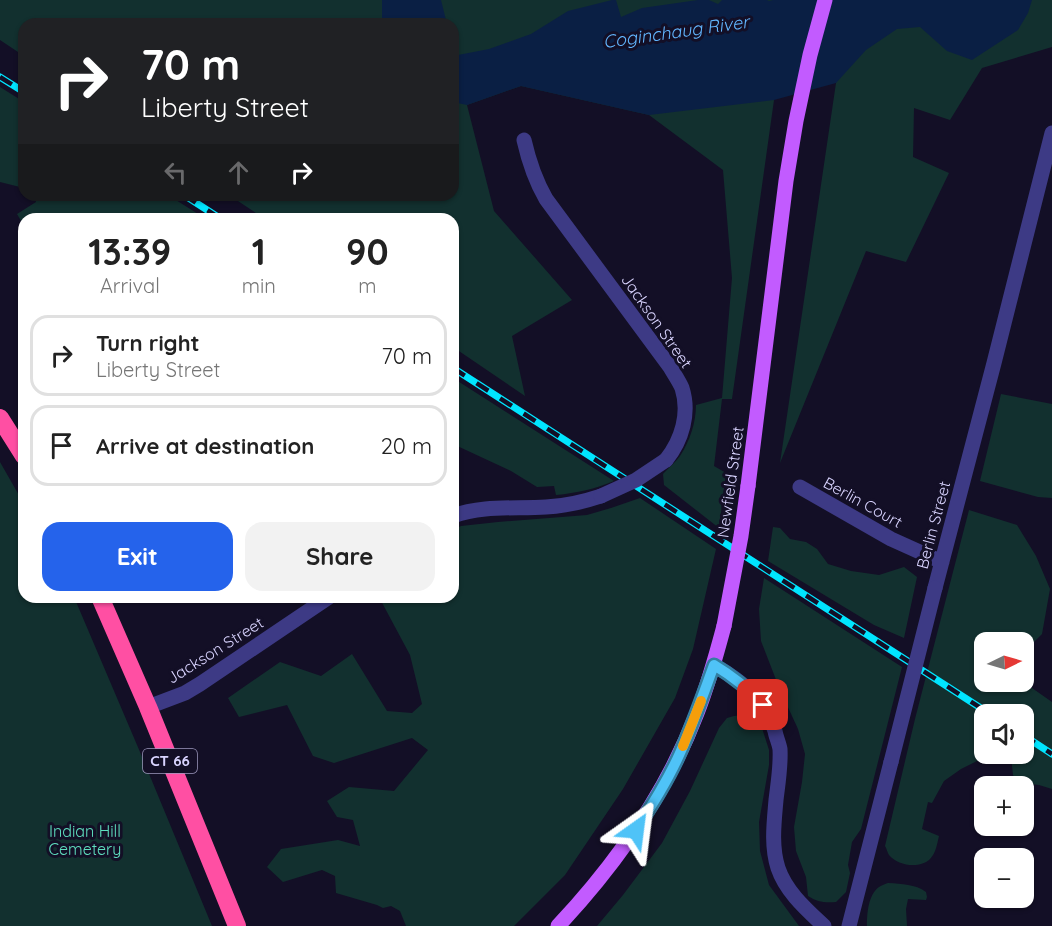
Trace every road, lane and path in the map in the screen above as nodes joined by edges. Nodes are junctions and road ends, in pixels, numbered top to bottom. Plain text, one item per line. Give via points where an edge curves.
1 (825, 0) edge
2 (1052, 133) edge
3 (524, 140) dead end
4 (0, 418) edge
5 (18, 446) edge
6 (800, 487) dead end
7 (459, 514) edge
8 (942, 562) junction
9 (103, 603) edge
10 (320, 603) edge
11 (714, 665) junction
12 (148, 707) junction
13 (237, 926) edge
14 (558, 926) edge
15 (824, 926) edge
16 (849, 926) edge

1 - 11 main road, Newfield Street, bridge via 796,121 741,536
2 - 8 street, Berlin Street
3 - 7 street, Jackson Street, bridge via 546,199 670,367 681,387 683,425 677,445 666,460 601,496 549,507
4 - 5 highway
6 - 8 street, Berlin Court via 891,539
8 - 16 street, Berlin Street, bridge
9 - 12 highway, CT 66
10 - 12 street, Jackson Street via 200,684
11 - 14 main road, Newfield Street via 680,754 659,794 611,865
11 - 15 street via 751,691 773,726 780,748 773,826 779,870 804,908
12 - 13 highway, CT 66

